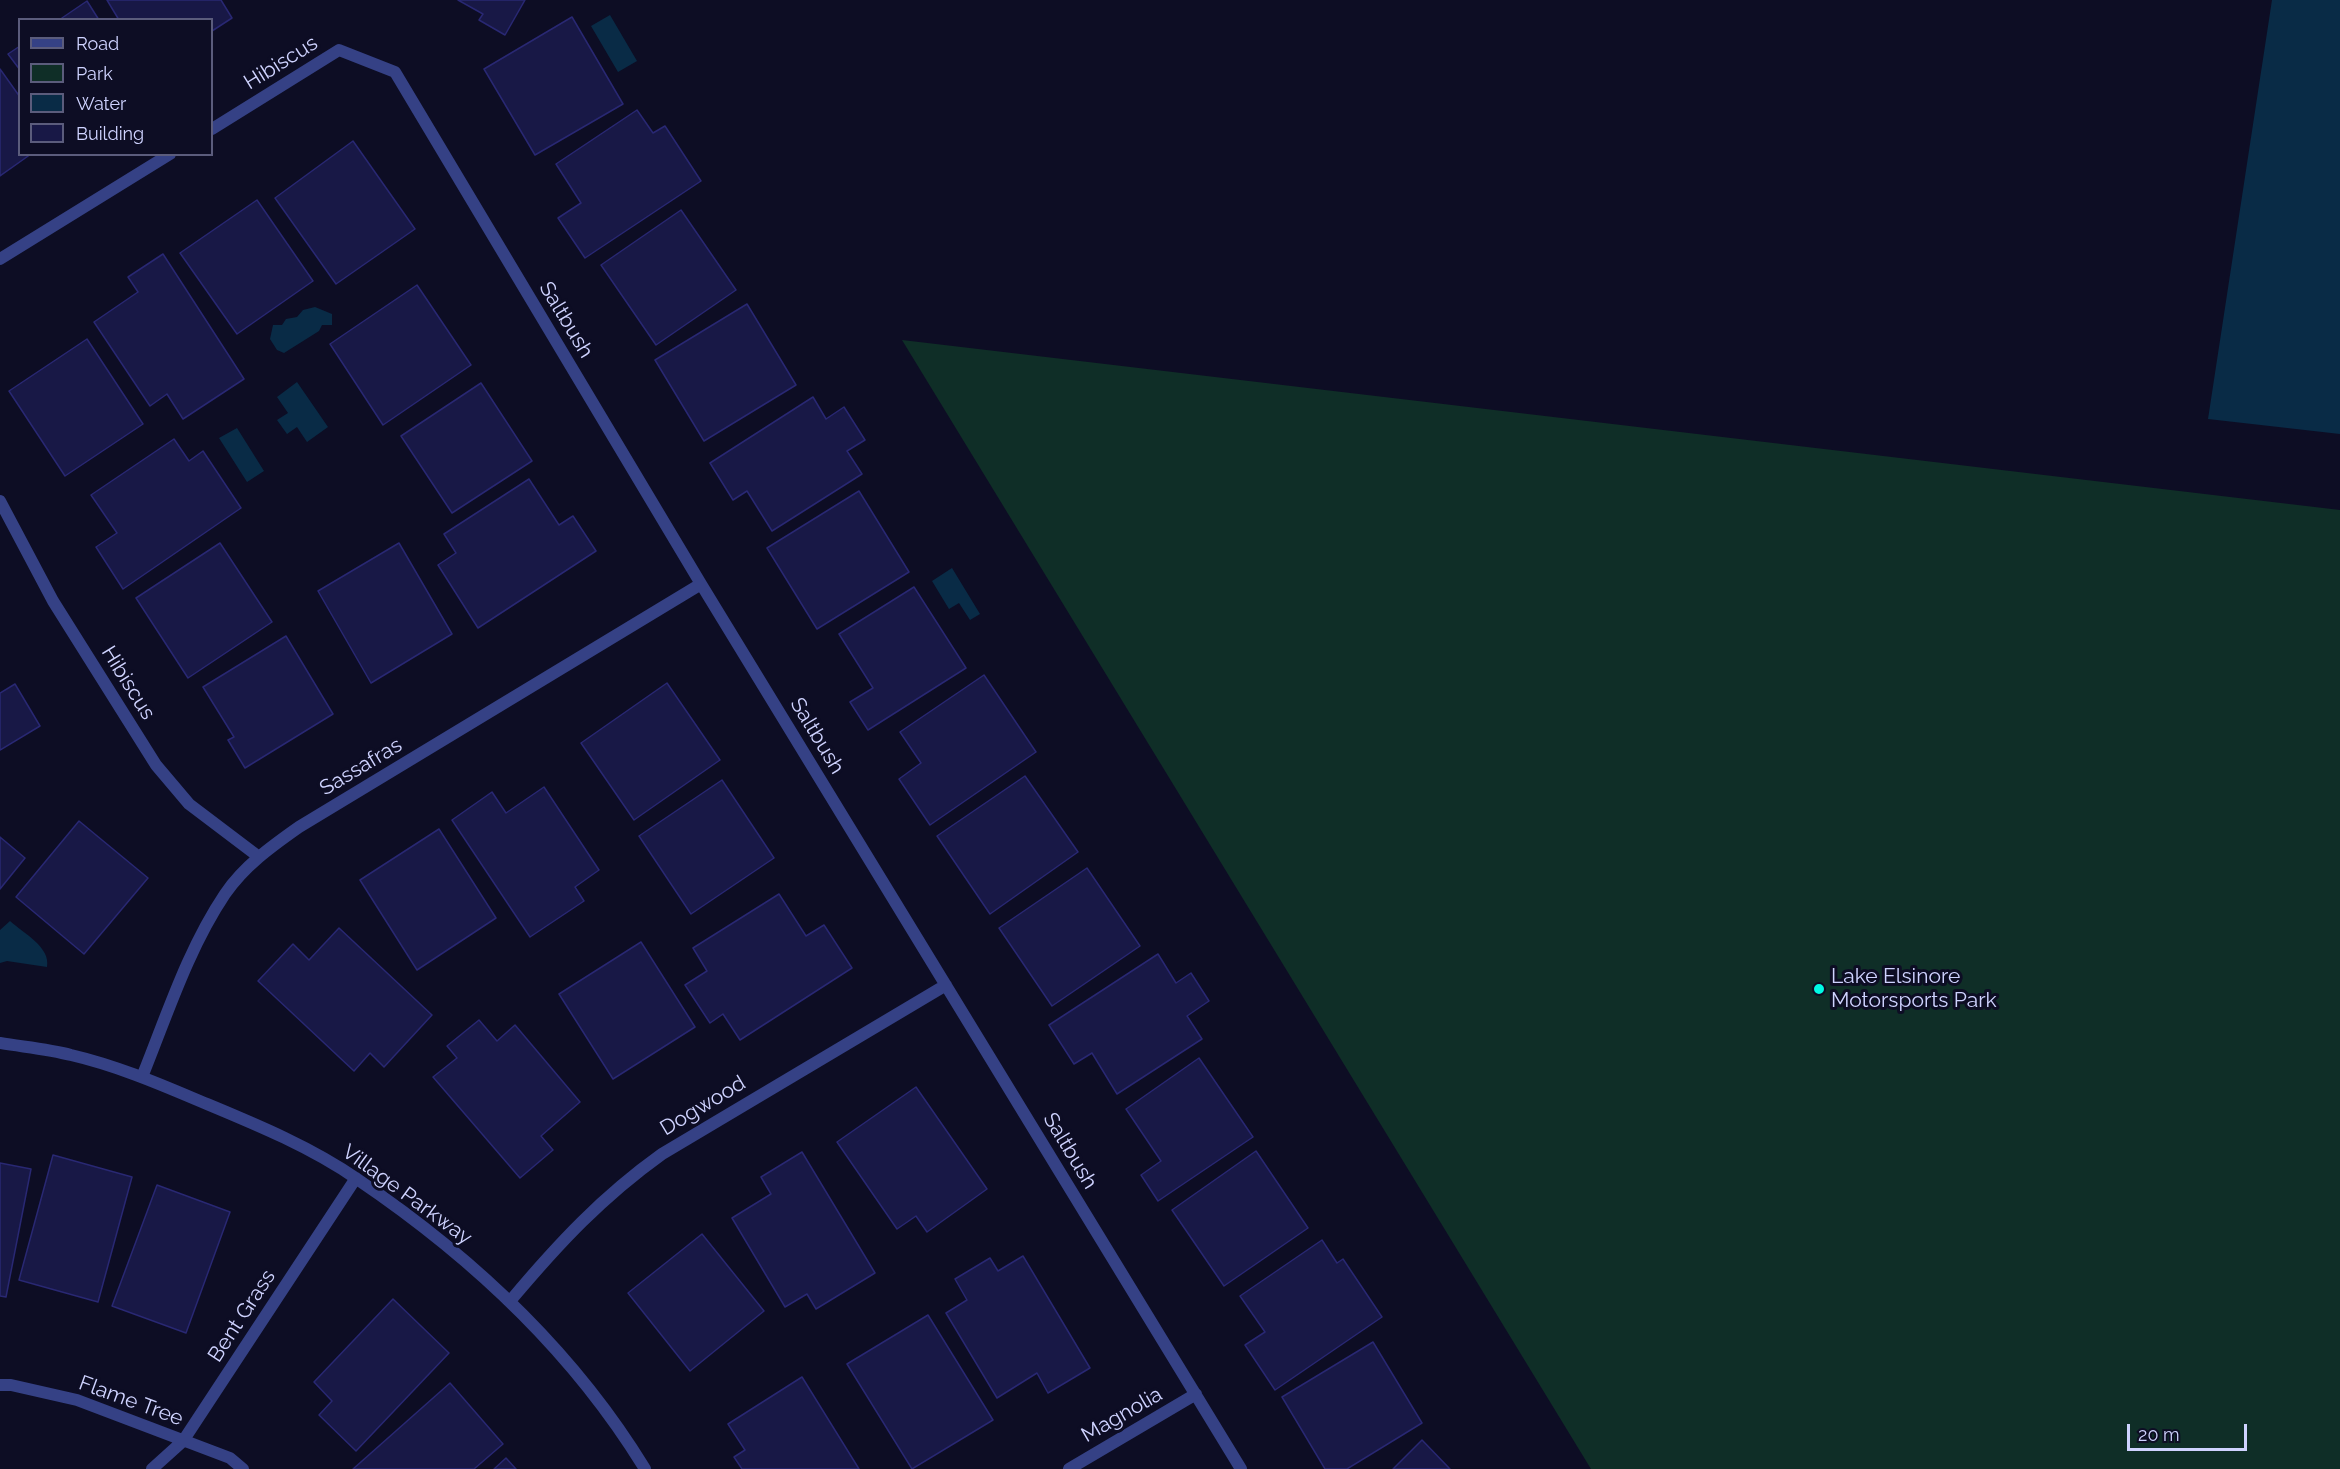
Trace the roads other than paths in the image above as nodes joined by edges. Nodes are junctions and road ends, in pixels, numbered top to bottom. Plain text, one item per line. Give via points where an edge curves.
1 (339, 50) joint
2 (213, 128) edge
3 (167, 156) edge
4 (0, 259) edge
5 (0, 501) edge
6 (701, 584) junction
7 (259, 857) junction
8 (946, 985) junction
9 (0, 1043) edge
10 (142, 1077) junction
11 (356, 1178) junction
12 (511, 1300) junction
13 (0, 1385) edge
14 (1196, 1394) junction
15 (183, 1441) junction
16 (152, 1469) edge
17 (243, 1469) edge
18 (645, 1469) edge
19 (1069, 1469) edge
20 (1241, 1469) edge

1 - 2 street, Hibiscus
1 - 6 street, Saltbush via 395,72
3 - 4 street
5 - 7 street, Hibiscus via 53,601 156,765 189,804
6 - 7 street, Sassafras via 299,826
6 - 8 street, Saltbush
7 - 10 street, Sassafras via 226,893 196,944
8 - 12 street, Dogwood via 662,1154 618,1185 560,1242
8 - 14 street, Saltbush
9 - 10 street, Village Parkway via 72,1055
10 - 11 street, Village Parkway via 265,1128
11 - 12 street, Village Parkway via 431,1233
11 - 15 street, Bent Grass
12 - 18 street, Village Parkway via 580,1375
13 - 15 street, Flame Tree via 77,1400
14 - 19 street, Magnolia
14 - 20 street, Saltbush
15 - 16 street, Bent Grass
15 - 17 street, Flame Tree via 230,1458

